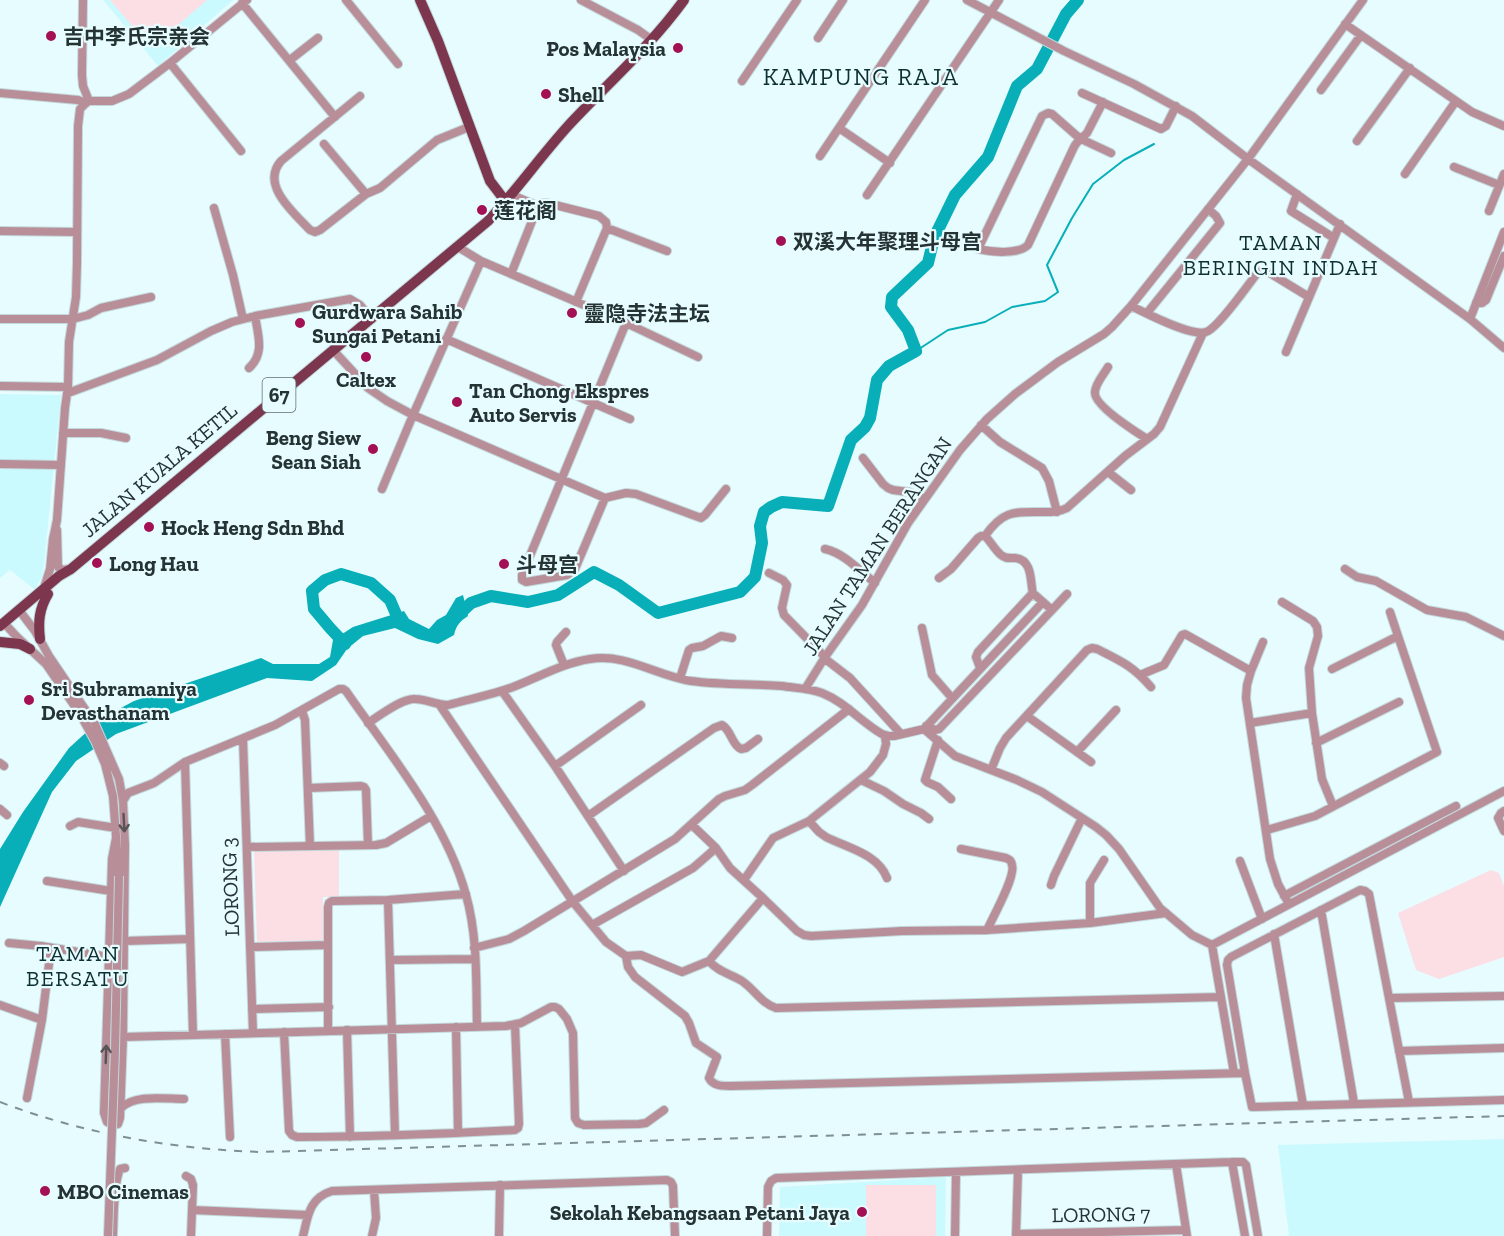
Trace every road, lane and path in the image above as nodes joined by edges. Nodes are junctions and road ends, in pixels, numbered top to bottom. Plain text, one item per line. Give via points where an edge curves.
1 (83, 0) edge
2 (346, 0) edge
3 (420, 0) edge
4 (581, 0) edge
5 (684, 0) edge
6 (797, 0) edge
7 (843, 0) edge
8 (925, 0) edge
9 (967, 0) edge
10 (999, 0) edge
11 (1363, 0) edge
12 (245, 2) edge
13 (990, 13) junction
14 (1345, 24) junction
15 (1360, 34) junction
16 (318, 38) dead end
17 (818, 38) dead end
18 (652, 40) junction
19 (290, 60) junction
20 (170, 63) junction
21 (398, 64) dead end
22 (1410, 68) junction
23 (742, 81) dead end
24 (1321, 90) dead end
25 (0, 93) edge
26 (1082, 93) dead end
27 (360, 96) dead end
28 (1456, 101) junction
29 (87, 102) junction
30 (1103, 102) junction
31 (1176, 106) junction
32 (335, 117) junction
33 (469, 126) junction
34 (1504, 126) edge
35 (839, 129) junction
36 (1081, 139) junction
37 (1357, 141) dead end
38 (324, 144) dead end
39 (242, 152) dead end
40 (1111, 153) dead end
41 (820, 156) dead end
42 (1248, 159) junction
43 (890, 163) junction
44 (1454, 168) dead end
45 (1405, 174) dead end
46 (1504, 174) edge
47 (1499, 185) junction
48 (366, 194) junction
49 (1298, 194) junction
50 (867, 195) dead end
51 (509, 198) junction
52 (538, 206) junction
53 (214, 208) dead end
54 (1208, 209) junction
55 (1489, 211) dead end
56 (1340, 224) junction
57 (607, 228) junction
58 (0, 231) edge
59 (77, 232) junction
60 (1504, 232) edge
61 (1334, 238) junction
62 (458, 247) junction
63 (667, 251) dead end
64 (1504, 256) edge
65 (481, 261) junction
66 (511, 274) junction
67 (151, 297) dead end
68 (1309, 297) junction
69 (576, 302) junction
70 (1476, 303) junction
71 (1131, 306) junction
72 (1147, 313) junction
73 (255, 316) junction
74 (0, 318) edge
75 (73, 319) junction
76 (243, 319) junction
77 (372, 319) junction
78 (1470, 319) junction
79 (626, 323) junction
80 (1203, 333) junction
81 (446, 339) junction
82 (1504, 348) edge
83 (333, 350) junction
84 (1286, 352) dead end
85 (698, 357) dead end
86 (1108, 367) dead end
87 (249, 368) dead end
88 (0, 386) edge
89 (68, 390) junction
90 (593, 404) junction
91 (413, 416) junction
92 (630, 419) dead end
93 (981, 425) junction
94 (63, 433) junction
95 (126, 438) dead end
96 (1147, 440) junction
97 (863, 458) dead end
98 (0, 464) edge
99 (61, 465) junction
100 (1108, 472) junction
101 (562, 480) junction
102 (382, 489) dead end
103 (726, 489) dead end
104 (1131, 490) dead end
105 (605, 498) junction
106 (924, 499) junction
107 (1057, 512) junction
108 (57, 520) junction
109 (985, 536) junction
110 (825, 549) dead end
111 (71, 569) junction
112 (1345, 569) dead end
113 (769, 573) dead end
114 (939, 578) dead end
115 (875, 583) junction
116 (46, 591) junction
117 (1033, 594) junction
118 (1067, 594) dead end
119 (1043, 602) junction
120 (1282, 603) dead end
121 (1052, 610) junction
122 (1390, 612) dead end
123 (21, 613) junction
124 (33, 627) junction
125 (3, 628) edge
126 (922, 628) dead end
127 (566, 632) dead end
128 (1398, 636) junction
129 (1504, 636) edge
130 (732, 638) dead end
131 (40, 639) junction
132 (19, 640) junction
133 (0, 642) edge
134 (1263, 642) dead end
135 (30, 649) junction
136 (825, 657) junction
137 (564, 665) junction
138 (980, 668) junction
139 (1332, 669) dead end
140 (1251, 671) junction
141 (1140, 675) junction
142 (680, 678) junction
143 (62, 681) junction
144 (1150, 687) dead end
145 (805, 689) junction
146 (502, 691) junction
147 (952, 698) junction
148 (1399, 702) dead end
149 (439, 704) junction
150 (641, 705) dead end
151 (849, 709) junction
152 (1116, 710) dead end
153 (302, 711) junction
154 (1312, 713) junction
155 (1027, 716) junction
156 (368, 723) junction
157 (1250, 723) junction
158 (925, 727) junction
159 (902, 734) junction
160 (885, 736) junction
161 (243, 739) junction
162 (758, 739) dead end
163 (938, 740) junction
164 (1317, 743) junction
165 (1077, 752) junction
166 (185, 762) junction
167 (1090, 762) dead end
168 (108, 763) junction
169 (555, 766) junction
170 (991, 770) junction
171 (861, 780) junction
172 (308, 788) junction
173 (1504, 791) edge
174 (951, 799) dead end
175 (123, 801) junction
176 (1333, 806) junction
177 (1456, 806) dead end
178 (1504, 811) edge
179 (431, 816) junction
180 (588, 816) junction
181 (1082, 818) junction
182 (929, 819) dead end
183 (809, 821) junction
184 (692, 825) junction
185 (70, 826) dead end
186 (116, 828) junction
187 (1267, 830) junction
188 (1504, 831) edge
189 (116, 838) junction
190 (125, 845) junction
191 (310, 846) junction
192 (368, 846) junction
193 (247, 847) junction
194 (716, 848) junction
195 (961, 849) dead end
196 (1104, 860) dead end
197 (1240, 861) dead end
198 (624, 871) junction
199 (119, 876) junction
200 (887, 878) dead end
201 (744, 880) junction
202 (47, 881) dead end
203 (1051, 885) dead end
204 (111, 891) junction
205 (466, 894) junction
206 (763, 898) junction
207 (388, 900) junction
208 (1287, 900) junction
209 (573, 902) junction
210 (1321, 910) junction
211 (1166, 914) junction
212 (1262, 919) junction
213 (1090, 923) junction
214 (592, 925) junction
215 (987, 930) junction
216 (1274, 934) junction
217 (190, 939) junction
218 (124, 941) junction
219 (9, 943) dead end
220 (327, 945) junction
221 (1212, 945) junction
222 (250, 947) junction
223 (51, 948) junction
224 (474, 948) junction
225 (626, 956) junction
226 (110, 957) junction
227 (475, 959) junction
228 (390, 960) junction
229 (709, 961) junction
230 (1504, 996) edge
231 (1221, 997) junction
232 (1389, 998) junction
233 (0, 1005) edge
234 (328, 1007) junction
235 (252, 1009) junction
236 (42, 1020) junction
237 (515, 1025) junction
238 (477, 1026) junction
239 (456, 1028) junction
240 (392, 1029) junction
241 (328, 1030) junction
242 (347, 1030) junction
243 (284, 1032) junction
244 (253, 1033) junction
245 (225, 1034) junction
246 (193, 1035) junction
247 (123, 1037) junction
248 (1504, 1048) edge
249 (1399, 1051) junction
250 (1234, 1073) junction
251 (1245, 1073) junction
252 (122, 1088) junction
253 (27, 1098) dead end
254 (137, 1099) junction
255 (184, 1099) dead end
256 (1504, 1100) edge
257 (1409, 1102) junction
258 (1354, 1103) junction
259 (1303, 1105) junction
260 (121, 1108) junction
261 (664, 1110) dead end
262 (458, 1133) junction
263 (395, 1135) junction
264 (230, 1137) dead end
265 (350, 1137) junction
266 (1232, 1162) junction
267 (1176, 1164) junction
268 (125, 1168) dead end
269 (1018, 1170) junction
270 (956, 1172) junction
271 (186, 1176) dead end
272 (500, 1185) junction
273 (374, 1190) junction
274 (192, 1210) junction
275 (308, 1215) junction
276 (1187, 1233) edge
277 (1016, 1235) edge
278 (108, 1236) edge
279 (113, 1236) edge
280 (191, 1236) edge
281 (303, 1236) edge
282 (372, 1236) edge
283 (499, 1236) edge
284 (675, 1236) edge
285 (767, 1236) edge
286 (955, 1236) edge
287 (1245, 1236) edge
288 (1258, 1236) edge

1 - 29 street via 82,75
2 - 21 street
3 - 33 main road
4 - 18 street
5 - 18 main road, JALAN KUALA KETIL / 67
6 - 23 street
7 - 17 street
8 - 35 street
9 - 13 street
10 - 13 street
11 - 14 street, JALAN TAMAN BERANGAN
12 - 19 street
12 - 20 street
13 - 31 street
13 - 43 street
14 - 15 street
14 - 42 street, JALAN TAMAN BERANGAN
15 - 22 street
15 - 24 street
16 - 19 street
18 - 51 main road, JALAN KUALA KETIL / 67 via 552,144
19 - 32 street
20 - 29 street via 123,98
20 - 39 street
22 - 28 street
22 - 37 street
25 - 29 street
26 - 30 street
27 - 32 street
28 - 34 street
28 - 45 street
29 - 59 street via 80,109 78,126
30 - 31 street via 1161,129
30 - 36 street
31 - 42 street
32 - 48 street via 277,165 276,189 315,232
33 - 48 street via 437,140 380,188
33 - 51 main road via 490,182
35 - 41 street
35 - 43 street
36 - 36 street via 1052,114 1042,116 978,249 1018,251 1028,245
36 - 40 street
38 - 48 street
42 - 49 street
42 - 54 street, JALAN TAMAN BERANGAN
43 - 50 street
44 - 47 street
46 - 47 street
47 - 55 street
49 - 56 street
49 - 61 street via 1291,211
51 - 52 street
51 - 62 main road, JALAN KUALA KETIL / 67
52 - 57 street via 548,202 599,216
52 - 66 street
53 - 76 street
54 - 71 street, JALAN TAMAN BERANGAN
54 - 72 street via 1220,223
56 - 61 street
56 - 78 street
57 - 63 street
57 - 69 street
58 - 59 street
59 - 75 street
60 - 70 street
61 - 68 street
62 - 65 street
62 - 77 main road, JALAN KUALA KETIL / 67
64 - 70 street via 1486,300
65 - 66 street
65 - 81 street
66 - 69 street
67 - 75 street via 100,308
68 - 80 street via 1263,271 1214,327
68 - 84 street
69 - 79 street
70 - 78 street
71 - 72 street
71 - 93 street, JALAN TAMAN BERANGAN via 1104,334 1038,376
72 - 80 street via 1188,331
73 - 76 street
73 - 77 street via 350,299
73 - 87 street via 260,347
74 - 75 street
75 - 89 street
76 - 89 street via 157,360
77 - 83 main road, JALAN KUALA KETIL / 67
78 - 82 street
79 - 85 street
79 - 90 street
80 - 96 street via 1160,427
81 - 90 street
81 - 91 street
83 - 91 street via 368,388
83 - 111 main road, JALAN KUALA KETIL / 67
86 - 96 street via 1095,388 1096,399
88 - 89 street
89 - 94 street
90 - 92 street
90 - 101 street
91 - 101 street
91 - 102 street
93 - 106 street, JALAN TAMAN BERANGAN
93 - 107 street via 1042,468
94 - 95 street via 101,433
94 - 99 street
96 - 100 street
97 - 106 street via 888,488
98 - 99 street
99 - 108 street
100 - 104 street
100 - 107 street via 1067,508
101 - 105 street
101 - 105 street via 522,575 523,581 572,573
103 - 105 street via 701,518 631,493
106 - 115 street, JALAN TAMAN BERANGAN
107 - 109 street via 1011,514 993,524
108 - 111 street via 58,567
108 - 116 street
109 - 114 street via 978,538
109 - 117 street via 1000,555 1025,563 1031,574
110 - 115 street via 840,555
111 - 116 main road, JALAN KUALA KETIL / 67
112 - 129 street via 1357,577 1376,581 1427,610 1466,617
113 - 136 street via 787,585 784,615
115 - 136 street, JALAN TAMAN BERANGAN
116 - 123 main road, JALAN KUALA KETIL / 67
116 - 131 main road via 38,626
117 - 119 street
117 - 138 street via 978,652 975,657
118 - 121 street
119 - 121 street
119 - 138 street
120 - 154 street via 1317,627 1309,668
121 - 158 street via 939,729
122 - 128 street
123 - 124 street
123 - 125 main road, JALAN KUALA KETIL / 67
124 - 131 street
124 - 132 street via 23,630
125 - 132 street
126 - 147 street via 932,675
127 - 137 street via 556,645
128 - 139 street
128 - 176 street via 1437,752
130 - 142 street via 721,636 689,650
131 - 143 street
132 - 135 street
133 - 135 main road
134 - 140 street
135 - 143 street
136 - 145 street, JALAN TAMAN BERANGAN
136 - 159 street
137 - 142 street via 607,658
137 - 146 street
138 - 147 street
140 - 141 street via 1185,634 1164,665
140 - 157 street via 1246,691
141 - 144 street
141 - 155 street via 1092,648
142 - 145 street
143 - 168 street
145 - 151 street via 828,696
146 - 149 street
146 - 169 street
147 - 158 street
148 - 164 street
149 - 156 street via 407,700
149 - 209 street
150 - 169 street
151 - 160 street
151 - 184 street via 752,786 718,800
152 - 165 street
153 - 156 street via 343,689
153 - 161 street
153 - 172 street
154 - 157 street
154 - 164 street
155 - 165 street
155 - 170 street via 1006,738
156 - 179 street
157 - 187 street
158 - 159 street
158 - 163 street
159 - 160 street
160 - 171 street via 883,755
161 - 166 street
161 - 193 street, LORONG 3
162 - 180 street via 741,749 726,727 714,728
163 - 170 street via 955,756
163 - 174 street via 925,780
164 - 176 street via 1322,779
165 - 167 street
166 - 175 street via 154,783 128,793
166 - 217 street
168 - 175 street via 119,779
168 - 186 street
169 - 180 street
170 - 181 street via 1042,792
171 - 182 street
171 - 183 street
172 - 191 street
172 - 192 street via 364,787
173 - 208 street
175 -> 190 street
176 - 187 street via 1315,816
177 - 208 street
178 - 188 street via 1498,818
179 - 192 street via 386,843
179 - 205 street
180 - 198 street
181 - 203 street
181 - 211 street via 1119,849
183 - 200 street via 826,837 874,860
183 - 201 street via 773,838
184 - 194 street
184 - 198 street
185 - 186 street via 78,822
186 - 189 street
187 - 208 street via 1270,859
189 - 199 street
189 - 204 street
190 - 199 street
190 - 218 street
191 - 192 street
191 - 193 street
193 - 222 street, LORONG 3
194 - 201 street
194 - 214 street via 693,868
195 - 215 street via 1003,857 1012,864 1011,878
196 - 213 street via 1090,883
197 - 212 street
198 - 209 street
199 - 278 street, bridge
201 - 206 street
202 - 204 street
204 - 226 street
205 - 207 street
205 - 224 street
206 - 215 street via 804,935
206 - 229 street
207 - 220 street via 329,903
207 - 228 street
208 - 212 street
209 - 214 street
209 - 224 street via 509,939
210 - 216 street
210 - 232 street via 1360,890 1369,894
210 - 258 street
211 - 213 street
211 - 221 street
212 - 221 street
213 - 215 street
214 - 225 street via 606,942
216 - 251 street via 1228,960
216 - 259 street
217 - 218 street
217 - 246 street
218 - 247 street
219 - 223 street
220 - 222 street
220 - 234 street
221 - 231 street
222 - 235 street, LORONG 3
223 - 226 street
223 - 236 street
224 - 227 street
225 - 229 street via 641,955 682,972
225 - 250 street via 630,972 685,1016 696,1043 717,1057 709,1078 721,1086
260 -> 226 street via 118,1124 107,1122 104,1113
227 - 228 street
227 - 238 street
228 - 240 street
229 - 231 street via 776,1008
230 - 232 street
231 - 250 street
232 - 249 street
233 - 236 street
234 - 235 street
234 - 241 street
235 - 244 street, LORONG 3
236 - 253 street
237 - 238 street
237 - 261 street via 551,1007 559,1009 567,1019 573,1033 576,1121 581,1125 646,1123
237 - 262 street via 518,1128
238 - 239 street
239 - 240 street
239 - 262 street
240 - 242 street
240 - 263 street
241 - 242 street
241 - 243 street
242 - 265 street
243 - 244 street
243 - 265 street via 289,1131 297,1137
244 - 245 street
245 - 246 street
245 - 264 street
246 - 247 street
247 - 252 street
248 - 249 street
249 - 257 street
250 - 251 street
251 - 259 street via 1252,1107
252 - 254 street
252 - 260 street
254 - 255 street
254 - 260 street
256 - 257 street
257 - 258 street
258 - 259 street
262 - 263 street
263 - 265 street
266 - 267 street
266 - 287 street
266 - 288 street via 1246,1165
267 - 269 street
267 - 276 street
268 - 279 street via 118,1174
269 - 270 street
269 - 277 street
270 - 285 street via 776,1178 768,1187
270 - 286 street
271 - 274 street via 192,1181
272 - 273 street
272 - 283 street
272 - 284 street via 667,1180 673,1186
273 - 275 street via 323,1194
273 - 282 street via 376,1218
274 - 275 street
274 - 280 street
275 - 281 street
276 - 277 street, LORONG 7

